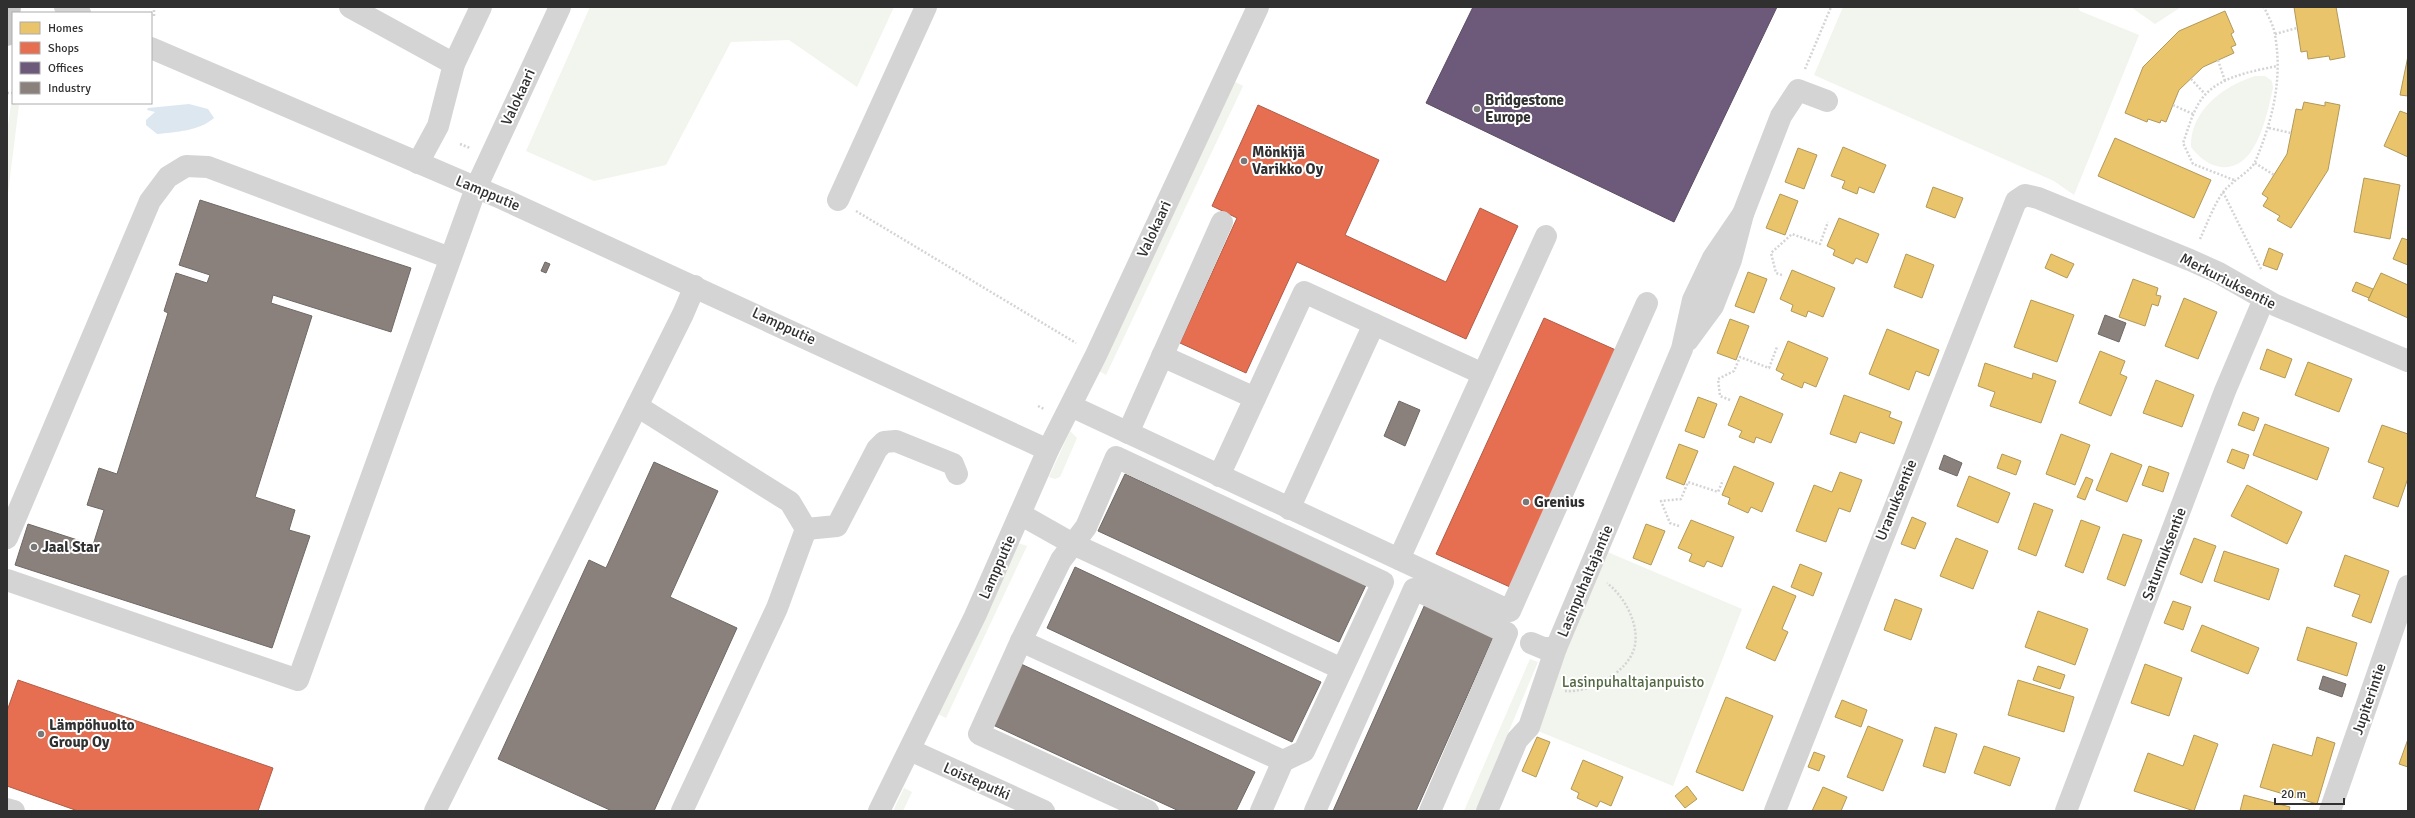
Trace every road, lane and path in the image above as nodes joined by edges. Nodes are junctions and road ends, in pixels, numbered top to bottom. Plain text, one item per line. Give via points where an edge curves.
1 (10, 7) edge
2 (65, 7) edge
3 (154, 7) edge
4 (350, 7) edge
5 (480, 7) edge
6 (560, 7) edge
7 (926, 7) edge
8 (1258, 7) edge
9 (1831, 7) edge
10 (2264, 7) edge
11 (78, 12) edge
12 (154, 16) dead end
13 (2297, 28) dead end
14 (2275, 34) junction
15 (7, 36) edge
16 (152, 48) edge
17 (2218, 60) dead end
18 (454, 64) junction
19 (2277, 66) junction
20 (2191, 79) dead end
21 (2225, 81) junction
22 (1798, 90) junction
23 (2205, 94) junction
24 (1827, 101) dead end
25 (2173, 105) dead end
26 (2193, 114) junction
27 (2269, 128) junction
28 (2292, 133) dead end
29 (418, 163) junction
30 (2255, 163) junction
31 (2274, 175) dead end
32 (2234, 180) junction
33 (476, 188) junction
34 (2223, 192) junction
35 (2025, 195) joint
36 (838, 200) joint
37 (1222, 222) dead end
38 (1828, 222) dead end
39 (1546, 236) dead end
40 (450, 258) junction
41 (2190, 260) junction
42 (2263, 274) dead end
43 (1782, 275) dead end
44 (695, 286) junction
45 (2264, 299) junction
46 (1647, 303) dead end
47 (1374, 324) junction
48 (1778, 347) dead end
49 (1096, 355) junction
50 (1162, 356) junction
51 (2408, 361) edge
52 (1483, 374) junction
53 (1255, 398) junction
54 (1730, 400) dead end
55 (637, 406) junction
56 (1071, 406) junction
57 (1128, 433) junction
58 (1048, 450) junction
59 (958, 474) dead end
60 (1219, 476) junction
61 (1723, 480) dead end
62 (1289, 509) junction
63 (1020, 514) junction
64 (1679, 526) dead end
65 (806, 529) junction
66 (7, 538) edge
67 (1072, 544) junction
68 (1399, 559) junction
69 (1590, 570) junction
70 (7, 580) edge
71 (2408, 586) edge
72 (1021, 641) junction
73 (1531, 642) dead end
74 (1556, 648) junction
75 (1342, 669) junction
76 (1542, 684) junction
77 (910, 750) junction
78 (1283, 761) junction
79 (7, 809) edge
80 (14, 811) edge
81 (434, 811) edge
82 (682, 811) edge
83 (879, 811) edge
84 (1044, 811) edge
85 (1148, 811) edge
86 (1261, 811) edge
87 (1315, 811) edge
88 (1430, 811) edge
89 (1487, 811) edge
90 (1775, 811) edge
91 (2066, 811) edge
92 (2330, 811) edge

1 - 15 main road
2 - 11 street
3 - 12 path
4 - 18 street
5 - 18 street
6 - 33 street, Valokaari
7 - 36 street
8 - 49 street, Valokaari
9 - 22 path
10 - 14 path
13 - 14 path
14 - 19 path
16 - 29 street, Lampputie
17 - 21 path
18 - 29 street via 438,126
19 - 21 path
19 - 27 path via 2277,89
20 - 23 path
21 - 23 path
22 - 24 street
22 - 69 street, Lasinpuhaltajantie via 1781,116 1743,214 1713,258 1693,300 1682,349
23 - 26 path
25 - 26 path
26 - 32 path via 2183,143 2193,164
27 - 28 path
27 - 30 path
29 - 33 street, Lampputie
30 - 31 path
30 - 32 path
32 - 34 path
33 - 40 street, Valokaari
33 - 44 street, Lampputie
34 - 41 path
34 - 42 path
35 - 41 street, Merkuriuksentie
35 - 90 street, Uranuksentie via 2016,200 2009,215 1955,359 1924,428
36 - 49 path
37 - 50 street
38 - 43 path via 1820,244 1792,234 1771,253 1776,273
39 - 52 street
40 - 66 street via 208,167 186,166 168,177 150,200
40 - 70 street, Valokaari via 298,680
41 - 45 street, Merkuriuksentie via 2220,273
44 - 55 street
44 - 58 street, Lampputie
45 - 51 street, Merkuriuksentie
45 - 91 street, Saturnuksentie via 2225,391
46 - 68 street via 1510,611
47 - 52 street
47 - 53 street via 1304,292
47 - 62 street
48 - 54 path via 1769,368 1740,357 1734,371 1718,379 1720,396
49 - 56 street, Valokaari
50 - 53 street
50 - 57 street
52 - 68 street
53 - 60 street
55 - 65 street via 790,502
55 - 81 street
56 - 57 street
56 - 58 street, Valokaari
57 - 60 street
58 - 63 street, Lampputie
59 - 65 street via 953,464 896,441 884,442 877,449 837,526
60 - 62 street
61 - 64 path via 1718,492 1688,482 1681,498 1661,501 1670,523
62 - 68 street
63 - 67 street
63 - 77 street, Lampputie via 975,616
65 - 82 street via 777,608
67 - 72 street via 1061,560
67 - 75 street
67 - 75 street via 1086,527 1116,458 1130,464 1383,582
69 - 74 street, Lasinpuhaltajantie
69 - 76 path via 1623,600 1633,622 1635,646 1630,657 1616,673 1601,684 1570,691 1556,690
71 - 92 street, Jupiterintie
72 - 78 street
72 - 85 street via 979,734
73 - 74 street via 1543,648
74 - 76 street, Lasinpuhaltajantie
75 - 78 street via 1304,751
76 - 89 street, Lasinpuhaltajantie via 1538,703 1528,727 1517,740
77 - 83 street, Lampputie
77 - 84 street, Loisteputki
78 - 86 street
79 - 80 street
87 - 88 street via 1414,589 1507,633

